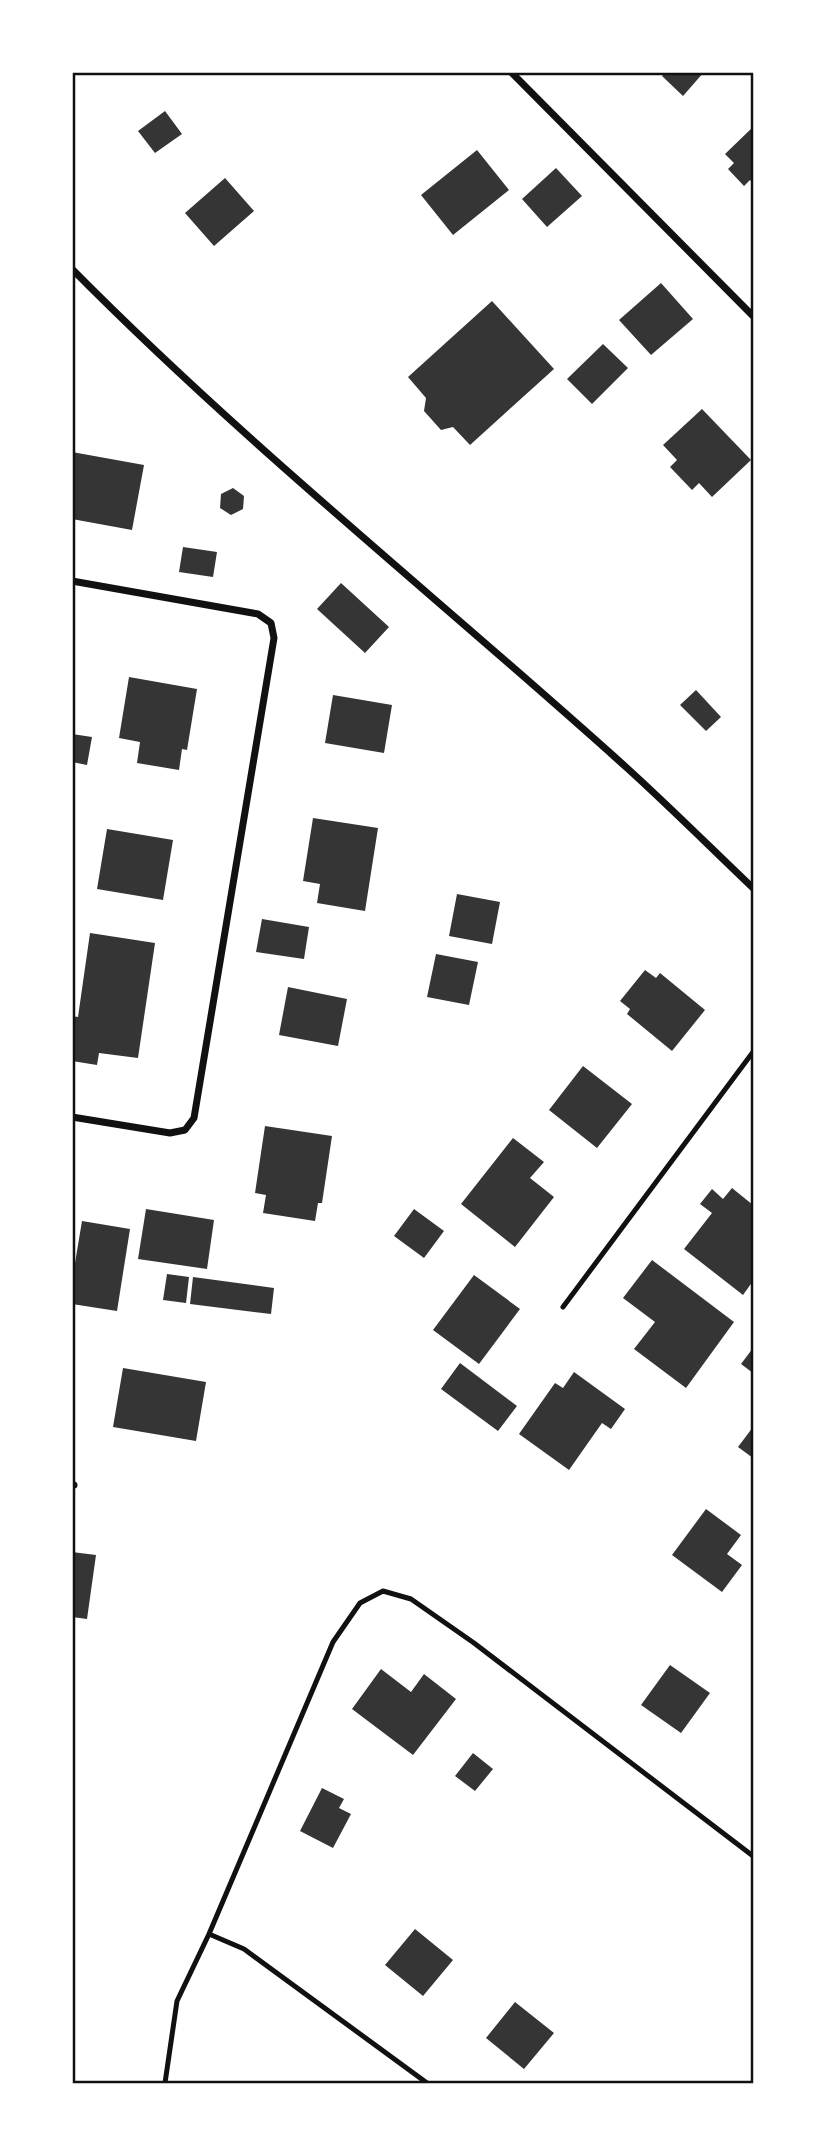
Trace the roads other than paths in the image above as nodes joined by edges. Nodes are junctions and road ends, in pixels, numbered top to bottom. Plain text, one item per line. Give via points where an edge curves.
1 (510, 72) edge
2 (72, 269) edge
3 (753, 316) edge
4 (72, 582) edge
5 (753, 888) edge
6 (753, 1052) edge
7 (72, 1117) edge
8 (563, 1307) dead end
9 (753, 1856) edge
10 (209, 1934) junction
11 (165, 2083) edge
12 (426, 2083) edge

1 - 3 street
2 - 5 street via 123,321 340,517 628,768
4 - 7 street via 258,614 271,623 274,638 194,1118 185,1130 170,1133
6 - 8 lane
9 - 10 lane via 474,1643 411,1599 383,1591 360,1603 332,1642
10 - 11 lane via 177,2001
10 - 12 lane via 244,1949

